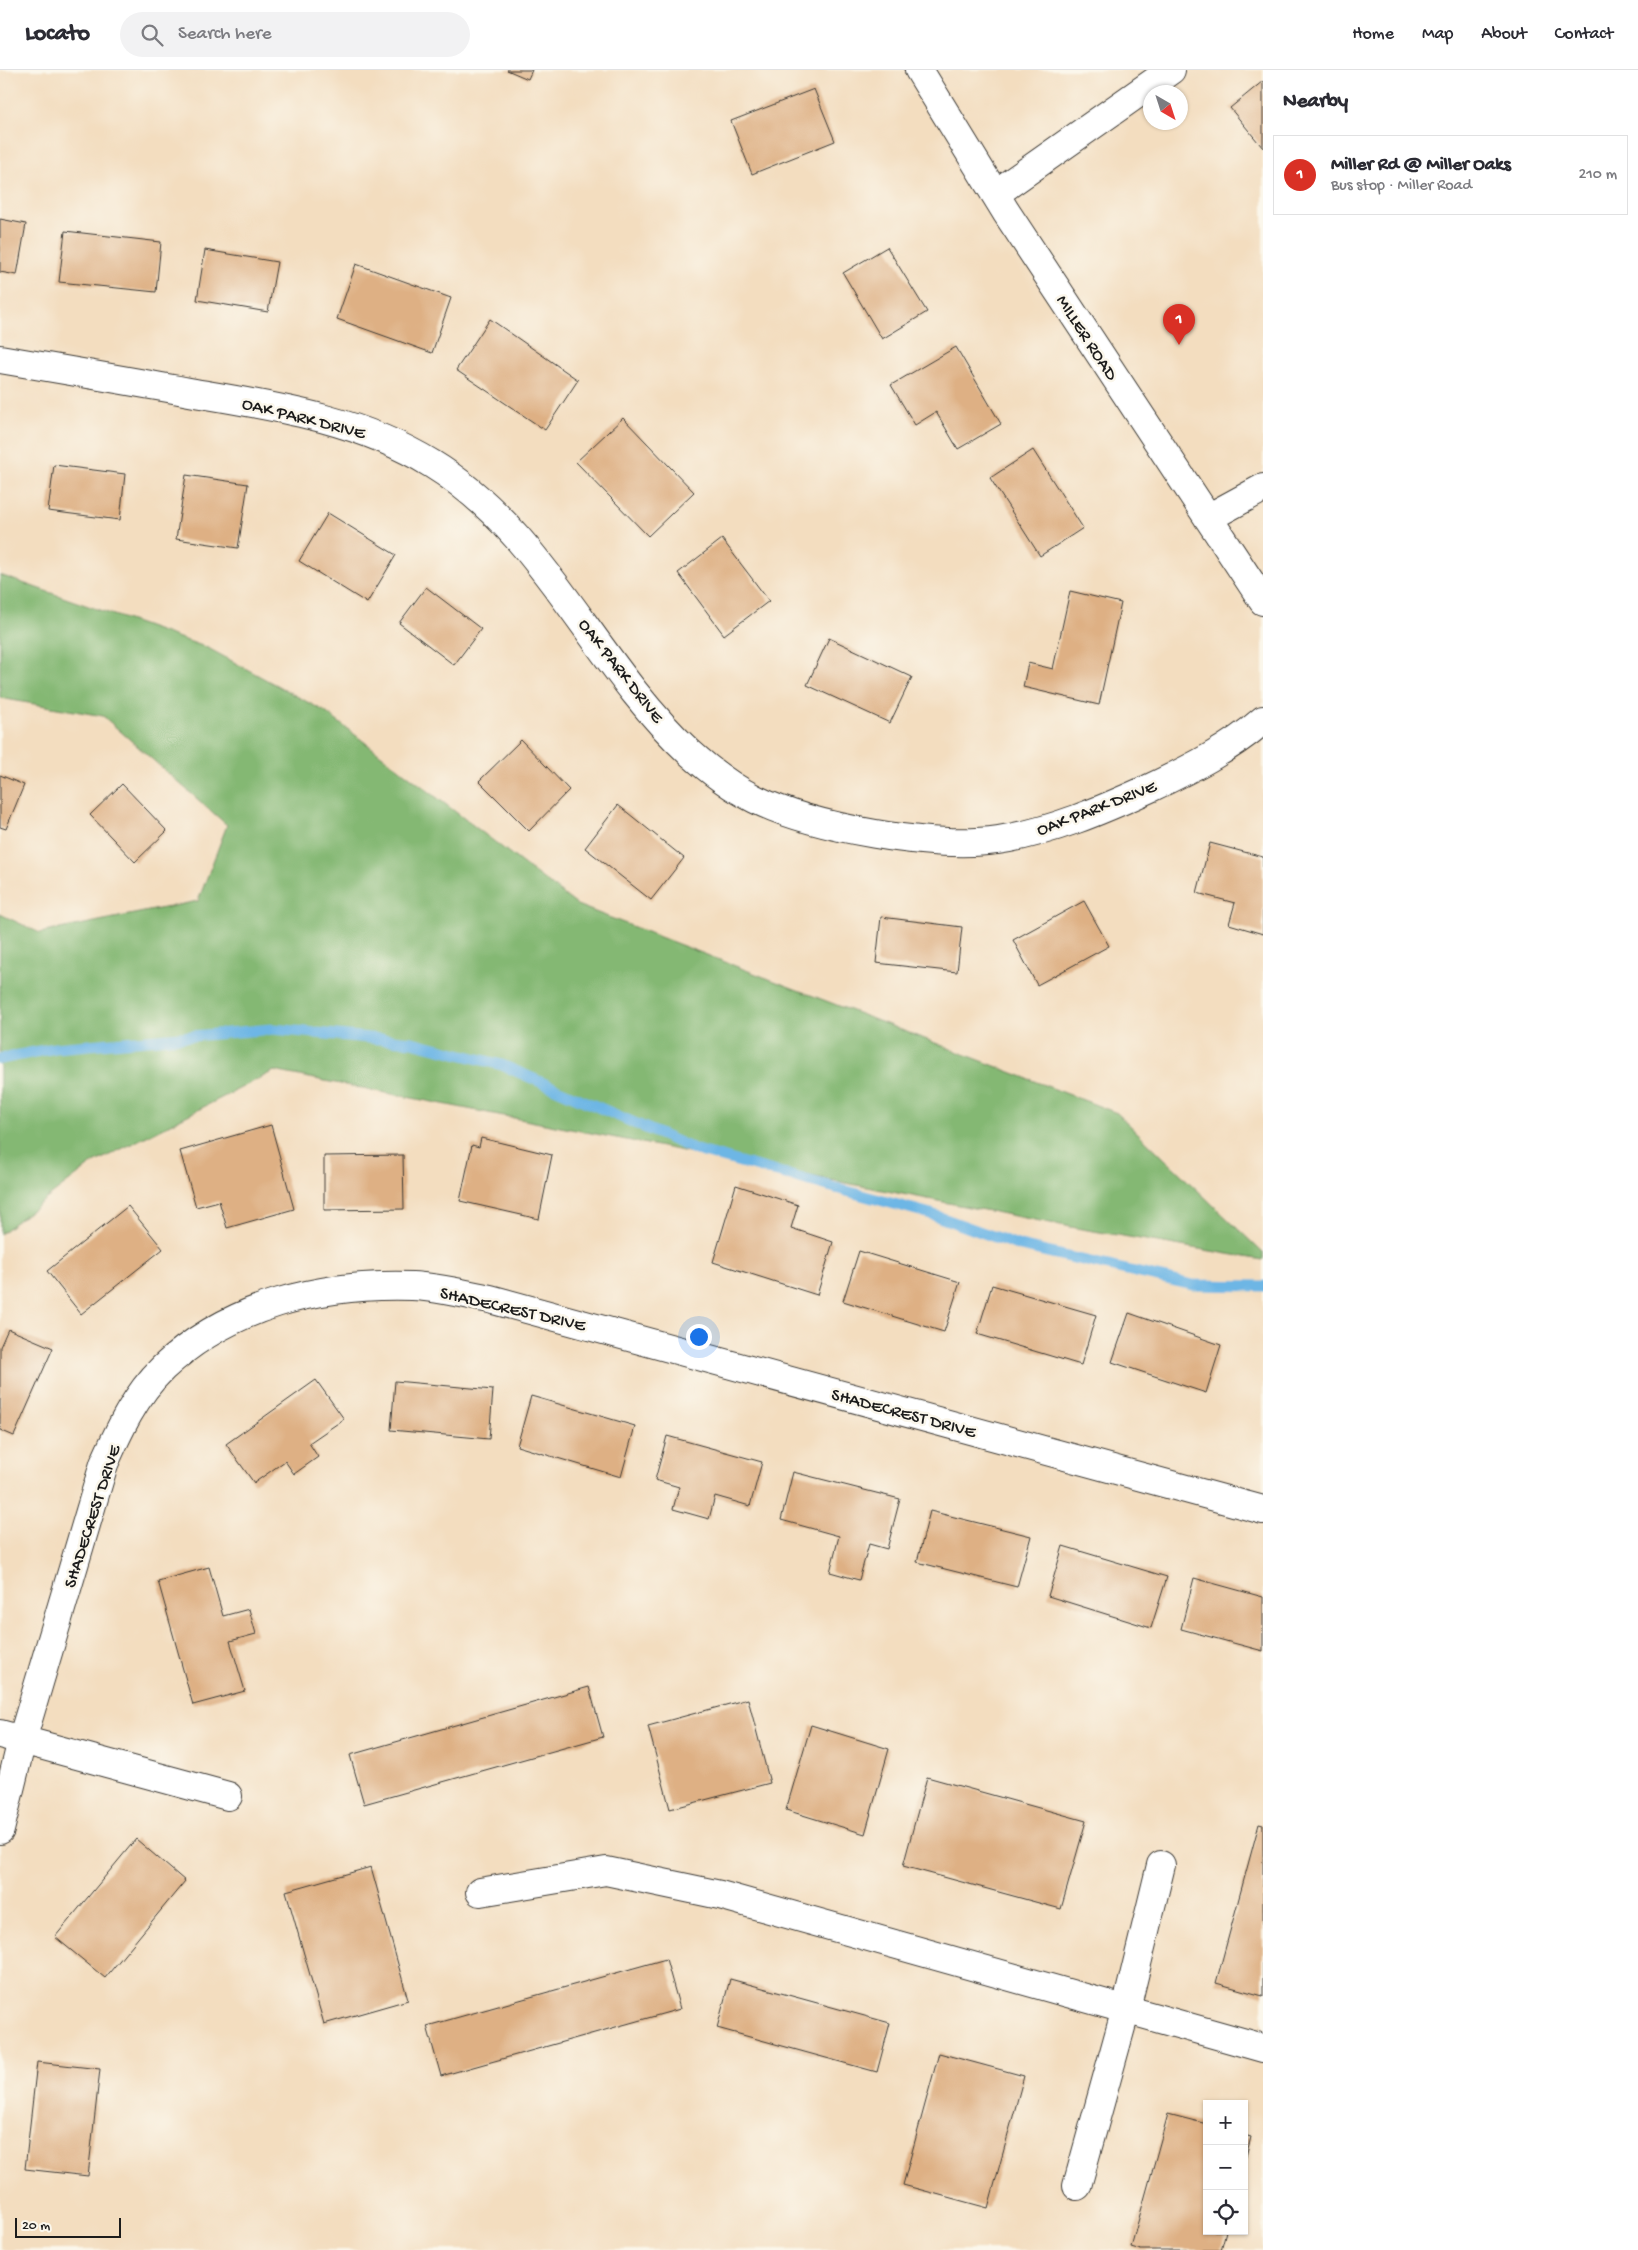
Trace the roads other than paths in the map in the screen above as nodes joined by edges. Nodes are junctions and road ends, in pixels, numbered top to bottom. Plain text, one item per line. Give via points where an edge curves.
1 (919, 70) edge
2 (1171, 70) edge
3 (995, 194) junction
4 (0, 359) edge
5 (1263, 488) edge
6 (1208, 518) junction
7 (1263, 601) edge
8 (1263, 720) edge
9 (1263, 1510) edge
10 (11, 1737) edge
11 (228, 1796) dead end
12 (0, 1830) edge
13 (1161, 1865) dead end
14 (480, 1892) dead end
15 (1126, 2009) junction
16 (1263, 2048) edge
17 (1077, 2186) dead end

1 - 3 street, MILLER ROAD
2 - 3 street
3 - 6 street, MILLER ROAD
4 - 8 street, OAK PARK DRIVE via 282,408 376,435 433,464 507,525 561,591 645,705 688,751 753,798 818,821 894,836 947,842 996,840 1042,831 1114,804 1191,769
5 - 6 street
6 - 7 street, MILLER ROAD
9 - 10 street, SHADECREST DRIVE via 490,1299 413,1286 350,1287 282,1300 229,1320 204,1334 162,1368 142,1393 121,1424 104,1464
10 - 11 street
10 - 12 street, SHADECREST DRIVE
13 - 15 street
14 - 15 street via 606,1871 720,1896
15 - 16 street
15 - 17 street

